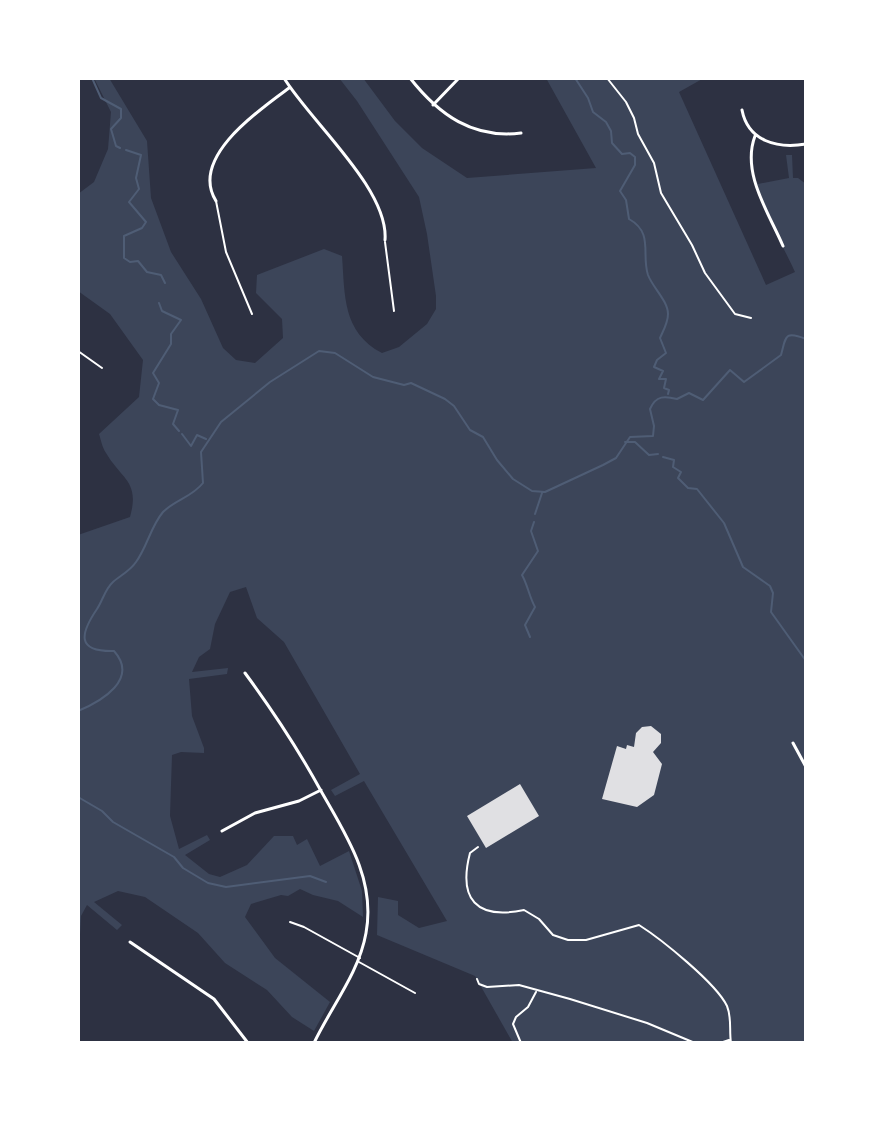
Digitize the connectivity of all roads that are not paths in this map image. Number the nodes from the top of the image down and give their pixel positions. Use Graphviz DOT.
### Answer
graph roads {
  1 [pos="284,78"];
  2 [pos="410,78"];
  3 [pos="459,78"];
  4 [pos="289,87"];
  5 [pos="433,105"];
  6 [pos="742,110"];
  7 [pos="521,133"];
  8 [pos="755,136"];
  9 [pos="806,144"];
  10 [pos="216,201"];
  11 [pos="385,240"];
  12 [pos="783,246"];
  13 [pos="394,311"];
  14 [pos="252,314"];
  15 [pos="78,351"];
  16 [pos="102,368"];
  17 [pos="245,673"];
  18 [pos="793,743"];
  19 [pos="806,767"];
  20 [pos="321,790"];
  21 [pos="222,831"];
  22 [pos="290,922"];
  23 [pos="130,942"];
  24 [pos="359,960"];
  25 [pos="415,993"];
  26 [pos="248,1043"];
  27 [pos="314,1043"];
  1 -- 4 [label="street"];
  2 -- 5 [label="street"];
  3 -- 5 [label="street"];
  4 -- 10 [label="street"];
  4 -- 11 [label="street"];
  5 -- 7 [label="street"];
  6 -- 8 [label="street"];
  8 -- 9 [label="street"];
  8 -- 12 [label="street"];
  10 -- 14 [label="lane"];
  11 -- 13 [label="lane"];
  15 -- 16 [label="lane"];
  17 -- 20 [label="street"];
  18 -- 19 [label="street"];
  20 -- 21 [label="street"];
  20 -- 24 [label="street"];
  22 -- 24 [label="lane"];
  23 -- 26 [label="street"];
  24 -- 25 [label="lane"];
  24 -- 27 [label="street"];
}
